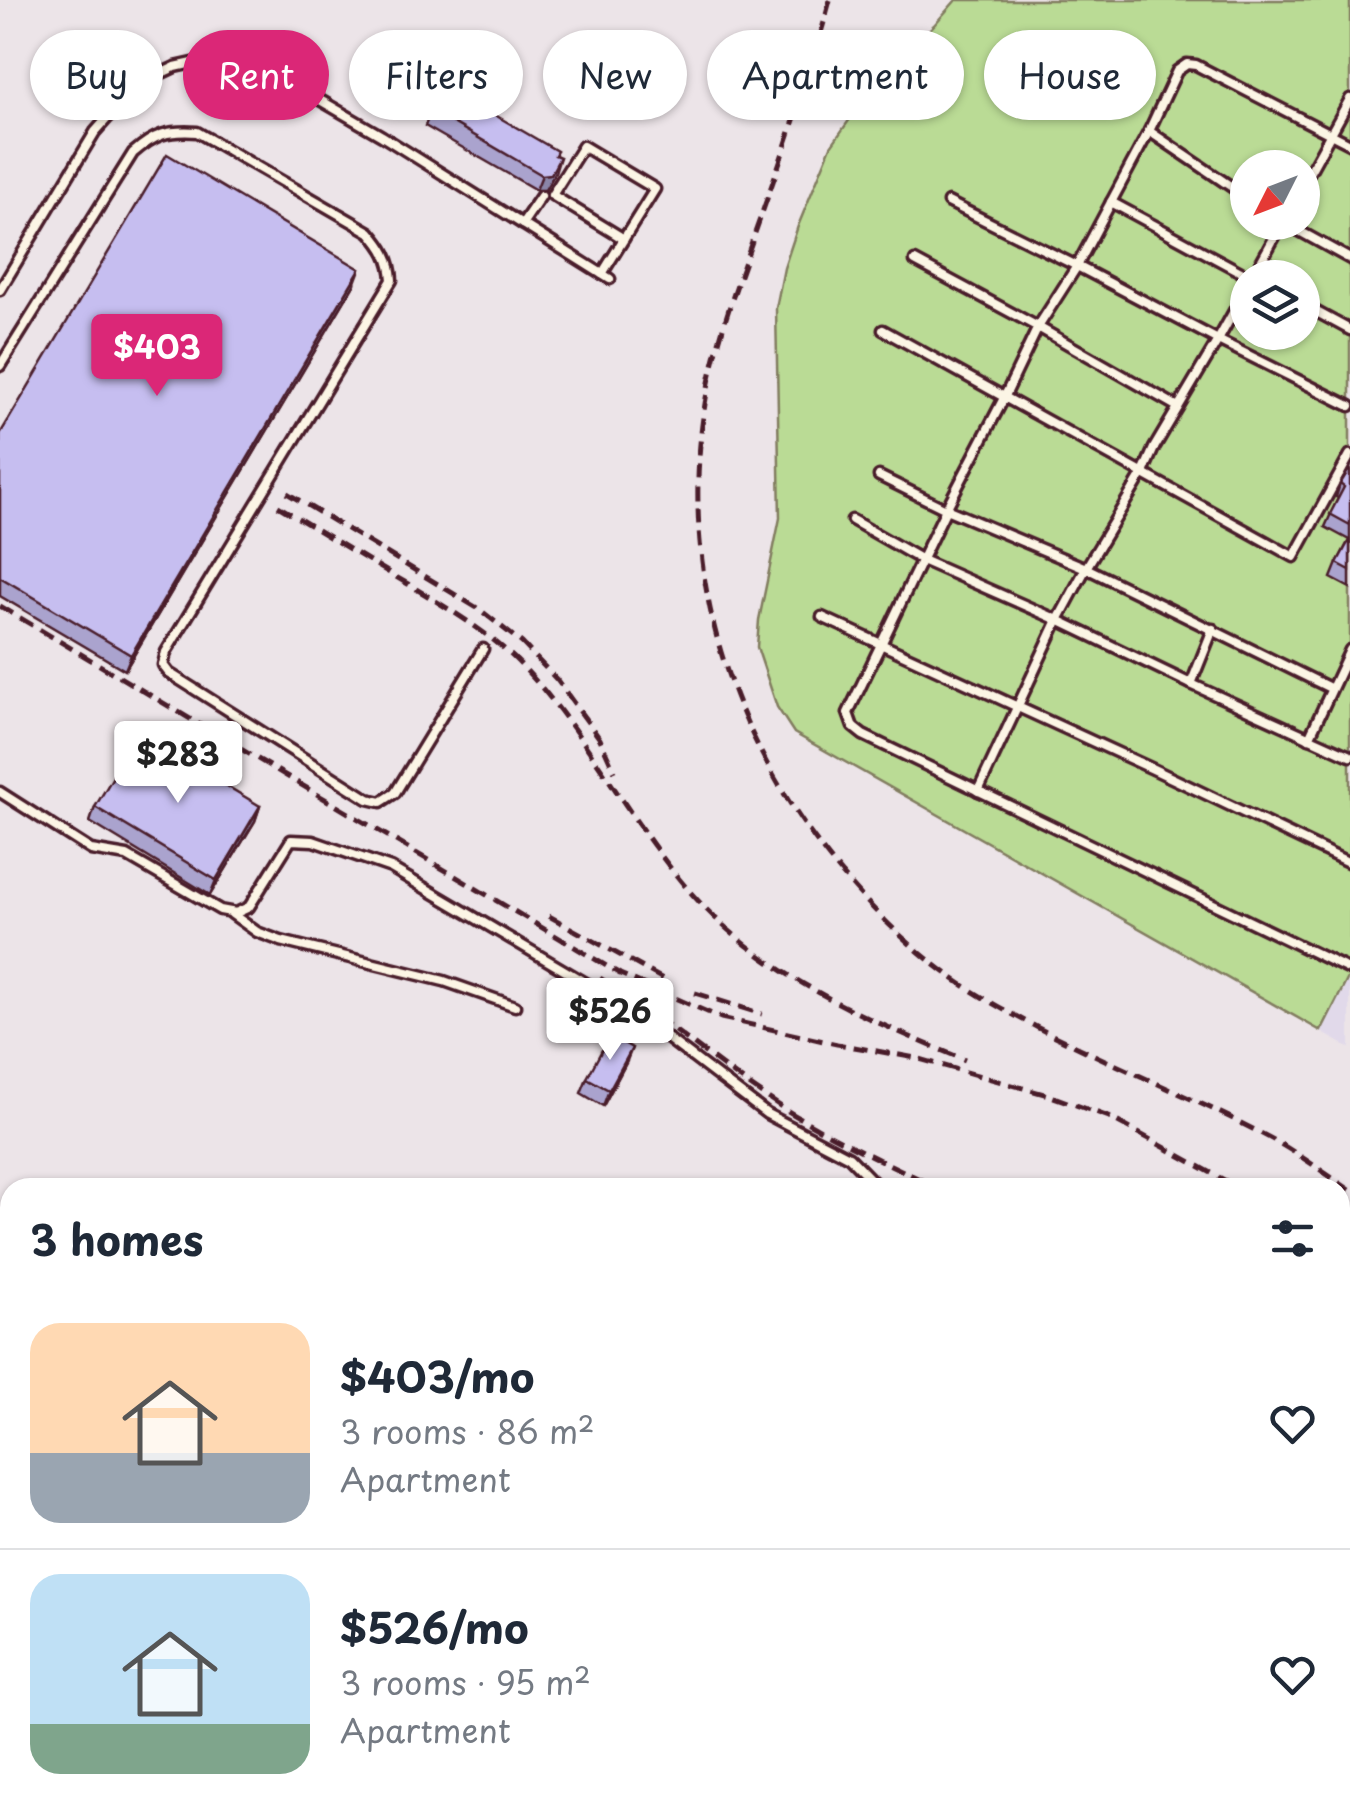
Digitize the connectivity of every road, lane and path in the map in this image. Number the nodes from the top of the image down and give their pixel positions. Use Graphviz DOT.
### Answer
graph roads {
  1 [pos="1350,99"];
  2 [pos="1149,131"];
  3 [pos="1330,134"];
  4 [pos="1350,144"];
  5 [pos="1320,153"];
  6 [pos="1230,186"];
  7 [pos="540,196"];
  8 [pos="948,202"];
  9 [pos="1111,202"];
  10 [pos="522,224"];
  11 [pos="624,239"];
  12 [pos="1316,240"];
  13 [pos="1350,258"];
  14 [pos="915,260"];
  15 [pos="1077,266"];
  16 [pos="1230,266"];
  17 [pos="0,290"];
  18 [pos="1320,314"];
  19 [pos="1230,318"];
  20 [pos="1038,327"];
  21 [pos="883,330"];
  22 [pos="1350,330"];
  23 [pos="1218,340"];
  24 [pos="0,366"];
  25 [pos="1006,396"];
  26 [pos="1350,406"];
  27 [pos="1178,407"];
  28 [pos="1350,455"];
  29 [pos="1143,473"];
  30 [pos="879,476"];
  31 [pos="946,509"];
  32 [pos="852,520"];
  33 [pos="922,560"];
  34 [pos="1086,568"];
  35 [pos="822,616"];
  36 [pos="1058,620"];
  37 [pos="1212,629"];
  38 [pos="883,644"];
  39 [pos="483,649"];
  40 [pos="1350,650"];
  41 [pos="1190,684"];
  42 [pos="1330,688"];
  43 [pos="1016,706"];
  44 [pos="1309,738"];
  45 [pos="1350,756"];
  46 [pos="978,791"];
  47 [pos="0,792"];
  48 [pos="1350,863"];
  49 [pos="228,912"];
  50 [pos="1350,970"];
  51 [pos="515,1006"];
  52 [pos="870,1178"];
  1 -- 3 [label="lane"];
  2 -- 3 [label="lane"];
  2 -- 6 [label="lane"];
  2 -- 9 [label="lane"];
  3 -- 4 [label="lane"];
  3 -- 5 [label="lane"];
  7 -- 10 [label="lane"];
  8 -- 15 [label="lane"];
  9 -- 15 [label="lane"];
  9 -- 16 [label="lane"];
  10 -- 11 [label="lane"];
  10 -- 17 [label="lane"];
  11 -- 11 [label="lane"];
  12 -- 13 [label="lane"];
  14 -- 20 [label="lane"];
  15 -- 20 [label="lane"];
  15 -- 23 [label="lane"];
  18 -- 22 [label="lane"];
  19 -- 23 [label="lane"];
  20 -- 25 [label="lane"];
  20 -- 27 [label="lane"];
  21 -- 25 [label="lane"];
  23 -- 26 [label="lane"];
  23 -- 27 [label="lane"];
  24 -- 39 [label="lane"];
  25 -- 29 [label="lane"];
  25 -- 31 [label="lane"];
  27 -- 29 [label="lane"];
  28 -- 29 [label="lane"];
  29 -- 34 [label="lane"];
  30 -- 31 [label="lane"];
  31 -- 33 [label="lane"];
  31 -- 34 [label="lane"];
  32 -- 33 [label="lane"];
  33 -- 36 [label="lane"];
  33 -- 38 [label="lane"];
  34 -- 36 [label="lane"];
  34 -- 37 [label="lane"];
  35 -- 38 [label="lane"];
  36 -- 41 [label="lane"];
  36 -- 43 [label="lane"];
  37 -- 41 [label="lane"];
  37 -- 42 [label="lane"];
  38 -- 43 [label="lane"];
  38 -- 46 [label="lane"];
  40 -- 42 [label="lane"];
  41 -- 44 [label="lane"];
  42 -- 44 [label="lane"];
  43 -- 46 [label="lane"];
  43 -- 48 [label="lane"];
  44 -- 45 [label="lane"];
  46 -- 50 [label="lane"];
  47 -- 49 [label="lane"];
  49 -- 51 [label="lane"];
  49 -- 52 [label="lane"];
}
